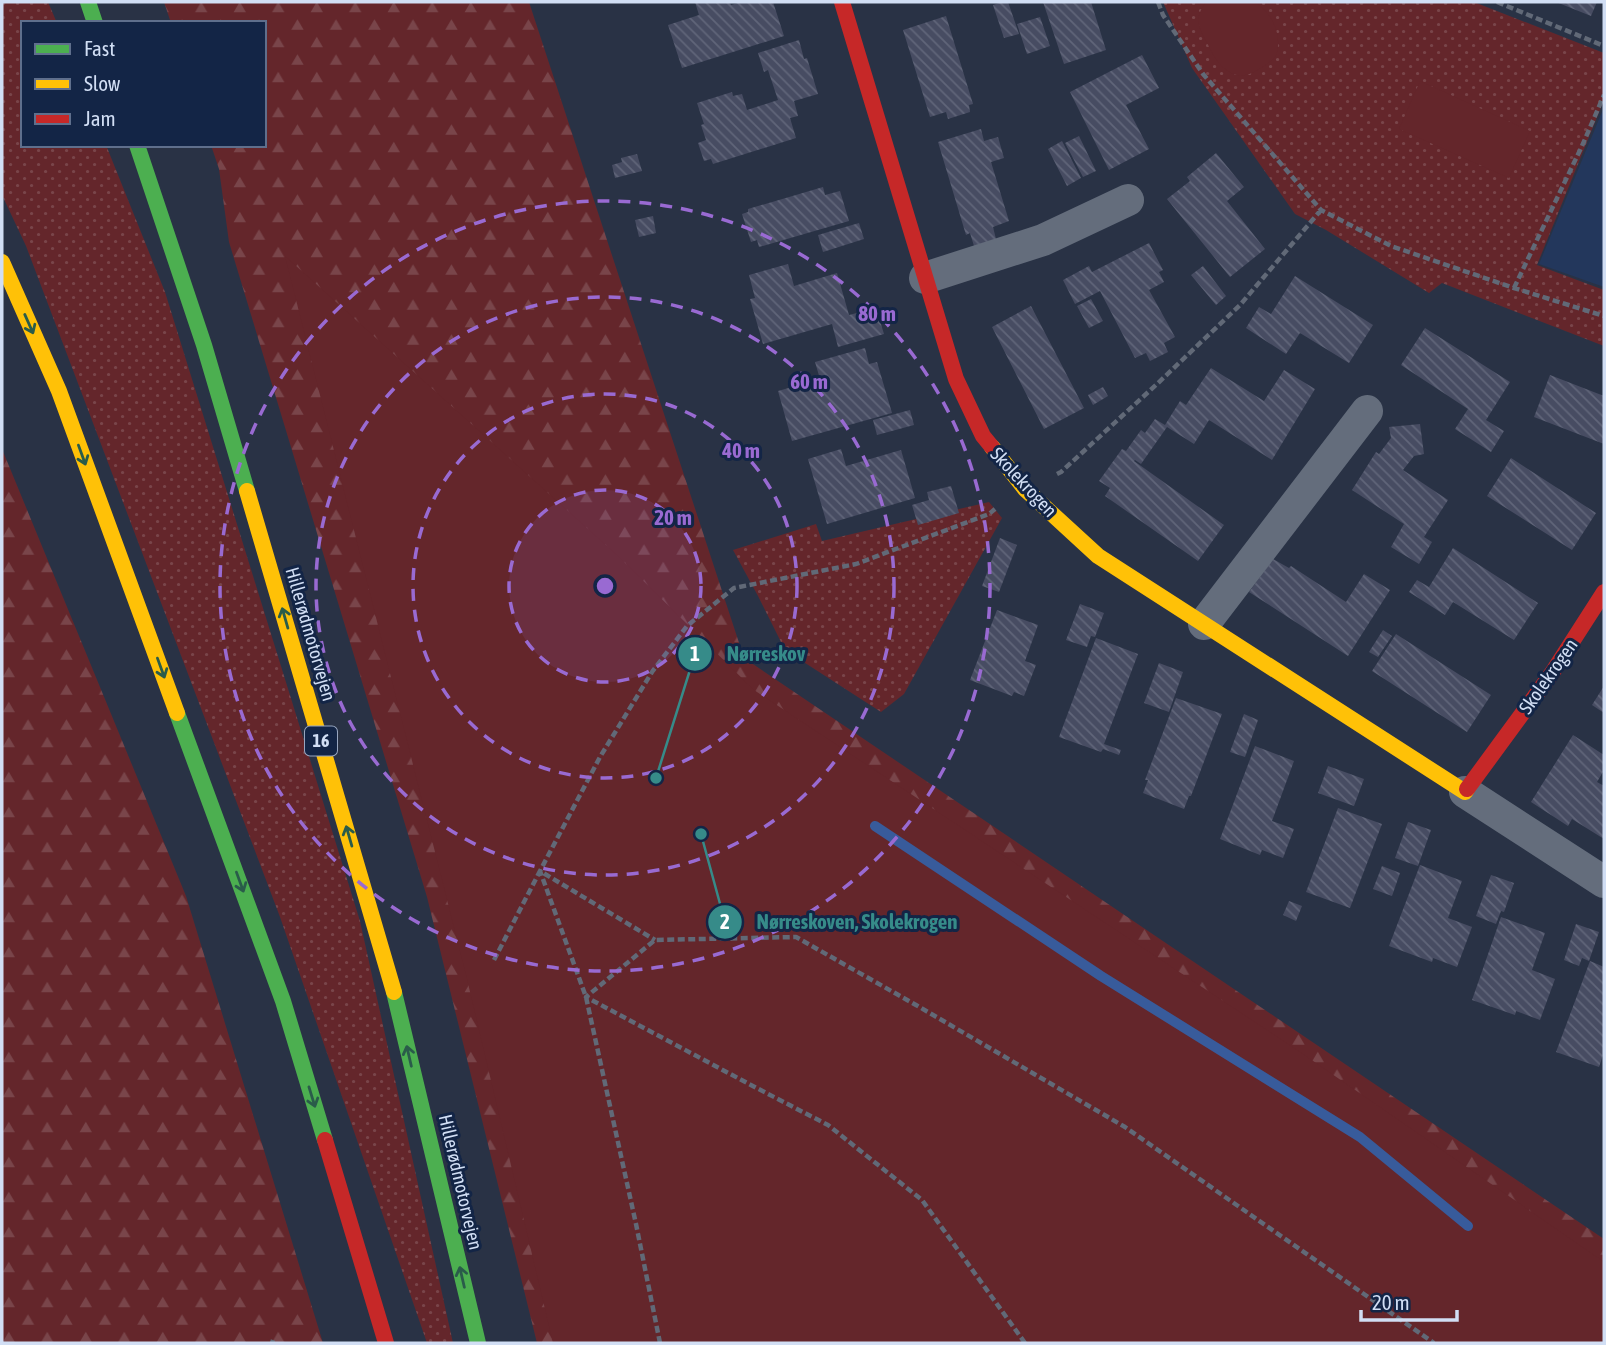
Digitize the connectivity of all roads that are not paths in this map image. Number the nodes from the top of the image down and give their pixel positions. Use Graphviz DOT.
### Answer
graph roads {
  1 [pos="88,2"];
  2 [pos="846,3"];
  3 [pos="94,21"];
  4 [pos="137,147"];
  5 [pos="1128,200"];
  6 [pos="2,262"];
  7 [pos="925,278"];
  8 [pos="1367,411"];
  9 [pos="1604,593"];
  10 [pos="1204,624"];
  11 [pos="1465,792"];
  12 [pos="1604,882"];
  13 [pos="386,1343"];
  14 [pos="478,1343"];
  1 -- 3 [label="main road"];
  2 -- 7 [label="main road, Skolekrogen"];
  14 -- 4 [label="main road, Hillerødmotorvejen / 16, one-way"];
  5 -- 7 [label="street"];
  6 -- 13 [label="main road, one-way"];
  7 -- 10 [label="main road, Skolekrogen"];
  8 -- 10 [label="street"];
  9 -- 11 [label="main road, Skolekrogen"];
  10 -- 11 [label="main road, Skolekrogen"];
  11 -- 12 [label="street, Skolekrogen"];
}
